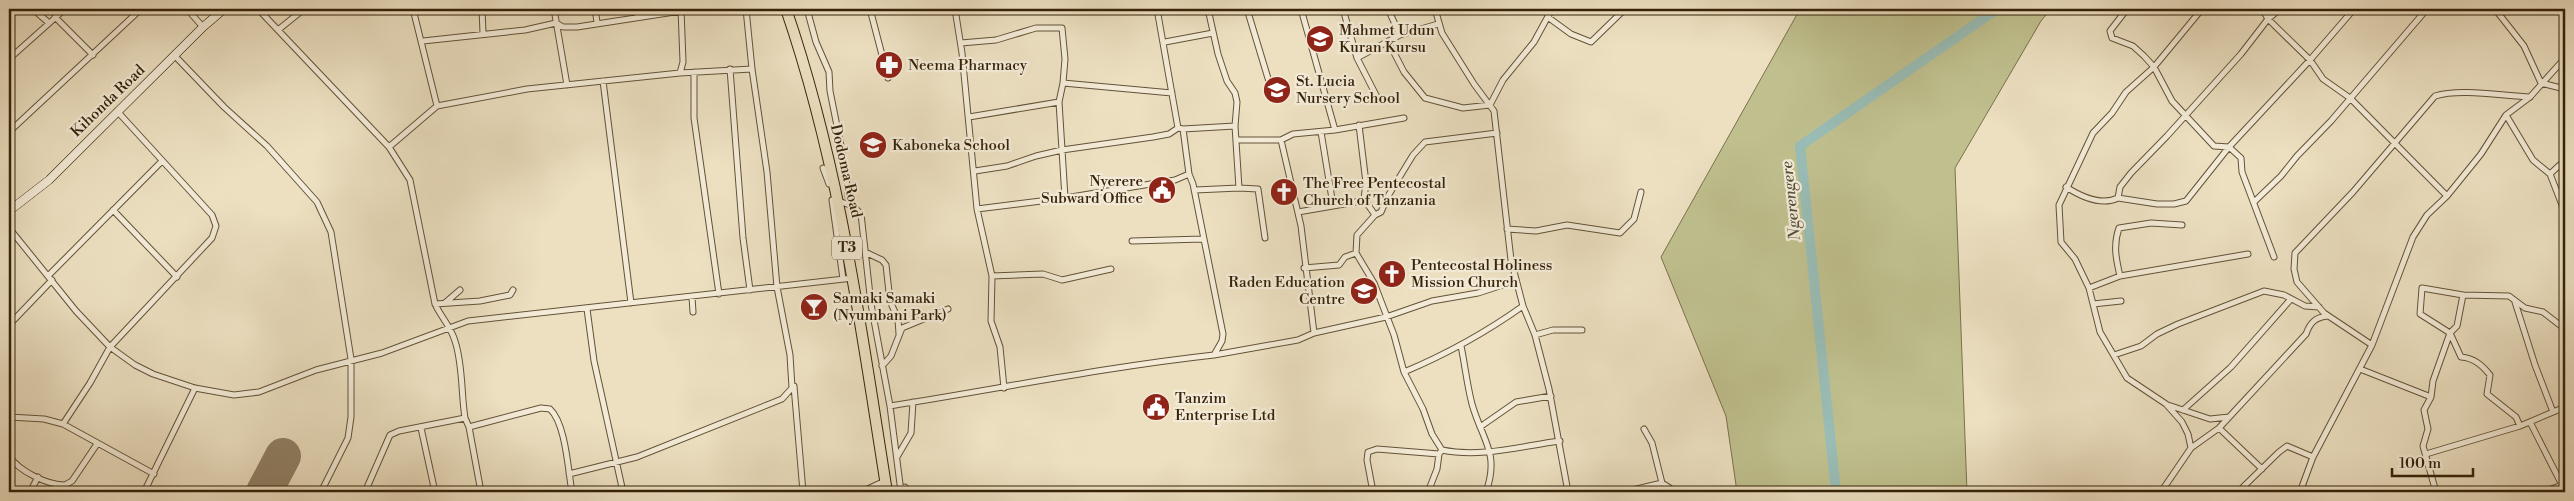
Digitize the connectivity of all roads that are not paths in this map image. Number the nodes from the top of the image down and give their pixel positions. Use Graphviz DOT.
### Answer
graph roads {
  1 [pos="33,9"];
  2 [pos="65,9"];
  3 [pos="141,9"];
  4 [pos="187,9"];
  5 [pos="224,9"];
  6 [pos="258,9"];
  7 [pos="304,9"];
  8 [pos="414,9"];
  9 [pos="482,9"];
  10 [pos="554,9"];
  11 [pos="595,9"];
  12 [pos="637,9"];
  13 [pos="746,9"];
  14 [pos="786,9"];
  15 [pos="807,9"];
  16 [pos="870,9"];
  17 [pos="955,9"];
  18 [pos="1157,9"];
  19 [pos="1208,9"];
  20 [pos="1247,9"];
  21 [pos="1301,9"];
  22 [pos="1343,9"];
  23 [pos="1388,9"];
  24 [pos="1435,9"];
  25 [pos="1552,9"];
  26 [pos="1625,9"];
  27 [pos="2126,9"];
  28 [pos="2202,9"];
  29 [pos="2262,9"];
  30 [pos="2280,9"];
  31 [pos="2354,9"];
  32 [pos="2427,9"];
  33 [pos="2495,9"];
  34 [pos="681,10"];
  35 [pos="55,17"];
  36 [pos="638,17"];
  37 [pos="1549,18"];
  38 [pos="2268,19"];
  39 [pos="597,22"];
  40 [pos="48,23"];
  41 [pos="556,23"];
  42 [pos="1438,24"];
  43 [pos="203,27"];
  44 [pos="278,30"];
  45 [pos="1212,32"];
  46 [pos="483,33"];
  47 [pos="1400,35"];
  48 [pos="423,41"];
  49 [pos="1388,41"];
  50 [pos="1164,42"];
  51 [pos="961,44"];
  52 [pos="93,55"];
  53 [pos="175,56"];
  54 [pos="1357,58"];
  55 [pos="2565,58"];
  56 [pos="9,59"];
  57 [pos="2310,60"];
  58 [pos="2154,67"];
  59 [pos="730,69"];
  60 [pos="752,69"];
  61 [pos="680,72"];
  62 [pos="694,72"];
  63 [pos="888,78"];
  64 [pos="603,81"];
  65 [pos="1063,83"];
  66 [pos="2541,83"];
  67 [pos="567,85"];
  68 [pos="1270,86"];
  69 [pos="2565,89"];
  70 [pos="1172,93"];
  71 [pos="1377,97"];
  72 [pos="2350,98"];
  73 [pos="2530,98"];
  74 [pos="1059,102"];
  75 [pos="1490,105"];
  76 [pos="437,106"];
  77 [pos="117,111"];
  78 [pos="2186,114"];
  79 [pos="2506,115"];
  80 [pos="969,117"];
  81 [pos="1404,118"];
  82 [pos="1235,126"];
  83 [pos="1358,126"];
  84 [pos="1180,128"];
  85 [pos="1335,130"];
  86 [pos="9,132"];
  87 [pos="1320,132"];
  88 [pos="1497,134"];
  89 [pos="1237,140"];
  90 [pos="1281,140"];
  91 [pos="2396,142"];
  92 [pos="389,147"];
  93 [pos="2228,147"];
  94 [pos="1062,150"];
  95 [pos="2565,160"];
  96 [pos="161,162"];
  97 [pos="823,168"];
  98 [pos="974,171"];
  99 [pos="1189,174"];
  100 [pos="2550,174"];
  101 [pos="2066,187"];
  102 [pos="1239,188"];
  103 [pos="1194,190"];
  104 [pos="1641,192"];
  105 [pos="2447,196"];
  106 [pos="1065,198"];
  107 [pos="2118,198"];
  108 [pos="1364,199"];
  109 [pos="838,200"];
  110 [pos="2254,202"];
  111 [pos="849,204"];
  112 [pos="1333,205"];
  113 [pos="977,209"];
  114 [pos="114,210"];
  115 [pos="9,211"];
  116 [pos="1298,212"];
  117 [pos="1375,215"];
  118 [pos="2565,224"];
  119 [pos="2182,225"];
  120 [pos="9,228"];
  121 [pos="1507,229"];
  122 [pos="1265,238"];
  123 [pos="1203,239"];
  124 [pos="1132,241"];
  125 [pos="865,252"];
  126 [pos="1356,253"];
  127 [pos="2248,254"];
  128 [pos="2274,257"];
  129 [pos="1304,268"];
  130 [pos="1111,269"];
  131 [pos="992,276"];
  132 [pos="2120,276"];
  133 [pos="177,277"];
  134 [pos="50,278"];
  135 [pos="848,278"];
  136 [pos="1515,281"];
  137 [pos="777,287"];
  138 [pos="2089,288"];
  139 [pos="460,290"];
  140 [pos="513,290"];
  141 [pos="750,290"];
  142 [pos="719,294"];
  143 [pos="2463,295"];
  144 [pos="692,297"];
  145 [pos="2290,299"];
  146 [pos="2121,301"];
  147 [pos="2515,302"];
  148 [pos="632,303"];
  149 [pos="435,304"];
  150 [pos="445,304"];
  151 [pos="2093,304"];
  152 [pos="1523,306"];
  153 [pos="2319,308"];
  154 [pos="586,309"];
  155 [pos="948,309"];
  156 [pos="693,312"];
  157 [pos="2328,316"];
  158 [pos="1386,317"];
  159 [pos="9,325"];
  160 [pos="450,326"];
  161 [pos="2565,329"];
  162 [pos="1582,330"];
  163 [pos="2450,332"];
  164 [pos="1314,333"];
  165 [pos="899,334"];
  166 [pos="1535,335"];
  167 [pos="2372,345"];
  168 [pos="1461,346"];
  169 [pos="110,347"];
  170 [pos="1214,355"];
  171 [pos="2114,355"];
  172 [pos="351,360"];
  173 [pos="882,366"];
  174 [pos="2360,369"];
  175 [pos="1404,372"];
  176 [pos="793,380"];
  177 [pos="195,388"];
  178 [pos="1004,388"];
  179 [pos="1551,396"];
  180 [pos="2431,396"];
  181 [pos="914,402"];
  182 [pos="2166,404"];
  183 [pos="890,406"];
  184 [pos="2565,407"];
  185 [pos="2183,410"];
  186 [pos="2553,412"];
  187 [pos="2230,417"];
  188 [pos="9,418"];
  189 [pos="465,418"];
  190 [pos="2530,422"];
  191 [pos="63,424"];
  192 [pos="469,426"];
  193 [pos="2520,426"];
  194 [pos="1480,427"];
  195 [pos="421,428"];
  196 [pos="2219,428"];
  197 [pos="1644,429"];
  198 [pos="1560,441"];
  199 [pos="97,444"];
  200 [pos="2191,448"];
  201 [pos="1441,452"];
  202 [pos="1491,453"];
  203 [pos="2426,454"];
  204 [pos="9,456"];
  205 [pos="897,457"];
  206 [pos="2313,457"];
  207 [pos="616,463"];
  208 [pos="2262,469"];
  209 [pos="154,474"];
  210 [pos="568,474"];
  211 [pos="38,477"];
  212 [pos="885,481"];
  213 [pos="1662,483"];
  214 [pos="2564,484"];
  215 [pos="30,492"];
  216 [pos="144,492"];
  217 [pos="322,492"];
  218 [pos="365,492"];
  219 [pos="435,492"];
  220 [pos="481,492"];
  221 [pos="572,492"];
  222 [pos="623,492"];
  223 [pos="803,492"];
  224 [pos="861,492"];
  225 [pos="887,492"];
  226 [pos="900,492"];
  227 [pos="1373,492"];
  228 [pos="1428,492"];
  229 [pos="1486,492"];
  230 [pos="1568,492"];
  231 [pos="1624,492"];
  232 [pos="1671,492"];
  233 [pos="2161,492"];
  234 [pos="2238,492"];
  235 [pos="2300,492"];
  236 [pos="2436,492"];
  237 [pos="2543,492"];
  1 -- 40 [label="street"];
  2 -- 35 [label="street"];
  3 -- 52 [label="street"];
  4 -- 43 [label="street"];
  5 -- 43 [label="street, Kihonda Road"];
  6 -- 44 [label="street"];
  7 -- 44 [label="street"];
  8 -- 48 [label="street"];
  9 -- 46 [label="street"];
  10 -- 41 [label="street"];
  11 -- 39 [label="street"];
  12 -- 36 [label="street"];
  13 -- 60 [label="street"];
  14 -- 109 [label="highway, Dodoma Road / T3"];
  15 -- 111 [label="street"];
  16 -- 63 [label="street"];
  17 -- 51 [label="street"];
  18 -- 50 [label="street"];
  19 -- 45 [label="street"];
  20 -- 68 [label="street"];
  21 -- 85 [label="street"];
  22 -- 54 [label="street"];
  23 -- 47 [label="street"];
  24 -- 42 [label="street"];
  25 -- 37 [label="street"];
  26 -- 37 [label="street"];
  27 -- 58 [label="street"];
  28 -- 58 [label="street"];
  29 -- 38 [label="street"];
  30 -- 38 [label="street"];
  31 -- 57 [label="street"];
  32 -- 72 [label="street"];
  33 -- 66 [label="street"];
  34 -- 36 [label="street"];
  34 -- 61 [label="street"];
  35 -- 40 [label="street"];
  35 -- 52 [label="street"];
  36 -- 39 [label="street"];
  37 -- 75 [label="street"];
  38 -- 57 [label="street"];
  38 -- 78 [label="street"];
  39 -- 41 [label="street"];
  40 -- 56 [label="street"];
  41 -- 46 [label="street"];
  41 -- 67 [label="street"];
  42 -- 47 [label="street"];
  42 -- 75 [label="street"];
  43 -- 53 [label="street, Kihonda Road"];
  44 -- 92 [label="street"];
  45 -- 50 [label="street"];
  45 -- 82 [label="street"];
  46 -- 48 [label="street"];
  47 -- 49 [label="street"];
  48 -- 76 [label="street"];
  49 -- 54 [label="street"];
  49 -- 75 [label="street"];
  50 -- 70 [label="street"];
  51 -- 65 [label="street"];
  51 -- 80 [label="street"];
  52 -- 86 [label="street"];
  53 -- 77 [label="street, Kihonda Road"];
  53 -- 172 [label="street"];
  54 -- 71 [label="street"];
  55 -- 66 [label="street"];
  57 -- 72 [label="street"];
  57 -- 93 [label="street"];
  58 -- 78 [label="street"];
  58 -- 101 [label="street"];
  59 -- 60 [label="street"];
  59 -- 62 [label="street"];
  59 -- 141 [label="street"];
  60 -- 137 [label="street"];
  61 -- 62 [label="street"];
  61 -- 64 [label="street"];
  62 -- 142 [label="street"];
  64 -- 67 [label="street"];
  64 -- 148 [label="street"];
  65 -- 70 [label="street"];
  65 -- 74 [label="street"];
  66 -- 69 [label="street"];
  66 -- 73 [label="street"];
  67 -- 76 [label="street"];
  70 -- 84 [label="street"];
  72 -- 91 [label="street"];
  72 -- 110 [label="street"];
  73 -- 79 [label="street"];
  73 -- 91 [label="street"];
  74 -- 80 [label="street"];
  74 -- 94 [label="street"];
  75 -- 88 [label="street"];
  76 -- 92 [label="street"];
  77 -- 96 [label="street"];
  77 -- 115 [label="street, Kihonda Road"];
  78 -- 93 [label="street"];
  78 -- 107 [label="street"];
  79 -- 100 [label="street"];
  79 -- 105 [label="street"];
  80 -- 98 [label="street"];
  81 -- 83 [label="street"];
  82 -- 84 [label="street"];
  82 -- 89 [label="street"];
  83 -- 85 [label="street"];
  83 -- 108 [label="street"];
  84 -- 94 [label="street"];
  84 -- 99 [label="street"];
  85 -- 87 [label="street"];
  87 -- 90 [label="street"];
  87 -- 112 [label="street"];
  88 -- 117 [label="street"];
  88 -- 121 [label="street"];
  89 -- 90 [label="street"];
  89 -- 102 [label="street"];
  90 -- 116 [label="street"];
  91 -- 105 [label="street"];
  91 -- 153 [label="street"];
  92 -- 149 [label="street"];
  93 -- 107 [label="street"];
  93 -- 110 [label="street"];
  94 -- 98 [label="street"];
  94 -- 106 [label="street"];
  95 -- 100 [label="street"];
  96 -- 114 [label="street"];
  96 -- 133 [label="street"];
  97 -- 135 [label="street"];
  98 -- 113 [label="street"];
  99 -- 103 [label="street"];
  99 -- 106 [label="street"];
  100 -- 118 [label="street"];
  101 -- 107 [label="street"];
  101 -- 138 [label="street"];
  102 -- 103 [label="street"];
  102 -- 122 [label="street"];
  103 -- 123 [label="street"];
  104 -- 121 [label="street"];
  105 -- 167 [label="street"];
  106 -- 113 [label="street"];
  108 -- 112 [label="street"];
  108 -- 117 [label="street"];
  109 -- 111 [label="street"];
  109 -- 135 [label="highway, Dodoma Road / T3"];
  110 -- 128 [label="street"];
  111 -- 125 [label="street"];
  112 -- 116 [label="street"];
  113 -- 131 [label="street"];
  114 -- 133 [label="street"];
  114 -- 134 [label="street"];
  116 -- 129 [label="street"];
  117 -- 126 [label="street"];
  119 -- 132 [label="street"];
  120 -- 134 [label="street"];
  121 -- 136 [label="street"];
  123 -- 124 [label="street"];
  123 -- 170 [label="street"];
  125 -- 165 [label="street"];
  125 -- 173 [label="street"];
  126 -- 129 [label="street"];
  126 -- 158 [label="street"];
  127 -- 132 [label="street"];
  129 -- 164 [label="street"];
  130 -- 131 [label="street"];
  131 -- 178 [label="street"];
  132 -- 138 [label="street"];
  133 -- 169 [label="street"];
  134 -- 159 [label="street"];
  134 -- 169 [label="street"];
  135 -- 137 [label="street"];
  135 -- 212 [label="highway, Dodoma Road / T3"];
  136 -- 152 [label="street"];
  136 -- 158 [label="street"];
  137 -- 141 [label="street"];
  137 -- 176 [label="street"];
  138 -- 151 [label="street"];
  139 -- 150 [label="street"];
  140 -- 150 [label="street"];
  141 -- 142 [label="street"];
  142 -- 144 [label="street"];
  143 -- 147 [label="street"];
  143 -- 163 [label="street"];
  143 -- 163 [label="street"];
  144 -- 148 [label="street"];
  144 -- 156 [label="street"];
  145 -- 153 [label="street"];
  145 -- 171 [label="street"];
  145 -- 185 [label="street"];
  146 -- 151 [label="street"];
  147 -- 161 [label="street"];
  147 -- 186 [label="street"];
  148 -- 154 [label="street"];
  149 -- 150 [label="street"];
  149 -- 160 [label="street"];
  151 -- 171 [label="street"];
  152 -- 166 [label="street"];
  152 -- 168 [label="street"];
  153 -- 157 [label="street"];
  154 -- 160 [label="street"];
  154 -- 207 [label="street"];
  155 -- 165 [label="street"];
  157 -- 167 [label="street"];
  157 -- 187 [label="street"];
  158 -- 164 [label="street"];
  158 -- 175 [label="street"];
  160 -- 172 [label="street"];
  160 -- 189 [label="street"];
  162 -- 166 [label="street"];
  163 -- 180 [label="street"];
  163 -- 193 [label="street"];
  164 -- 170 [label="street"];
  165 -- 173 [label="street"];
  166 -- 179 [label="street"];
  167 -- 174 [label="street"];
  168 -- 175 [label="street"];
  168 -- 194 [label="street"];
  169 -- 177 [label="street"];
  169 -- 191 [label="street"];
  170 -- 178 [label="street"];
  171 -- 182 [label="street"];
  172 -- 177 [label="street"];
  172 -- 217 [label="street"];
  173 -- 183 [label="street"];
  174 -- 180 [label="street"];
  174 -- 206 [label="street"];
  175 -- 201 [label="street"];
  176 -- 207 [label="street"];
  176 -- 223 [label="street"];
  177 -- 209 [label="street"];
  178 -- 181 [label="street"];
  179 -- 194 [label="street"];
  179 -- 198 [label="street"];
  180 -- 203 [label="street"];
  181 -- 183 [label="street"];
  181 -- 205 [label="street"];
  182 -- 185 [label="street"];
  182 -- 200 [label="street"];
  183 -- 205 [label="street"];
  184 -- 186 [label="street"];
  185 -- 187 [label="street"];
  186 -- 190 [label="street"];
  187 -- 196 [label="street"];
  188 -- 191 [label="street"];
  189 -- 192 [label="street"];
  189 -- 195 [label="street"];
  190 -- 193 [label="street"];
  190 -- 214 [label="street"];
  191 -- 199 [label="street"];
  192 -- 210 [label="street"];
  192 -- 220 [label="street"];
  193 -- 203 [label="street"];
  194 -- 202 [label="street"];
  195 -- 218 [label="street"];
  195 -- 219 [label="street"];
  196 -- 200 [label="street"];
  196 -- 208 [label="street"];
  197 -- 213 [label="street"];
  198 -- 202 [label="street"];
  198 -- 230 [label="street"];
  199 -- 209 [label="street"];
  199 -- 211 [label="street"];
  200 -- 233 [label="street"];
  201 -- 202 [label="street"];
  201 -- 227 [label="street"];
  201 -- 228 [label="street"];
  202 -- 229 [label="street"];
  203 -- 236 [label="street"];
  204 -- 211 [label="street"];
  205 -- 226 [label="street"];
  206 -- 208 [label="street"];
  206 -- 235 [label="street"];
  207 -- 210 [label="street"];
  207 -- 222 [label="street"];
  208 -- 234 [label="street"];
  209 -- 216 [label="street"];
  210 -- 221 [label="street"];
  211 -- 215 [label="street"];
  212 -- 224 [label="street"];
  212 -- 225 [label="highway, Dodoma Road / T3"];
  213 -- 231 [label="street"];
  213 -- 232 [label="street"];
  214 -- 237 [label="street"];
}
